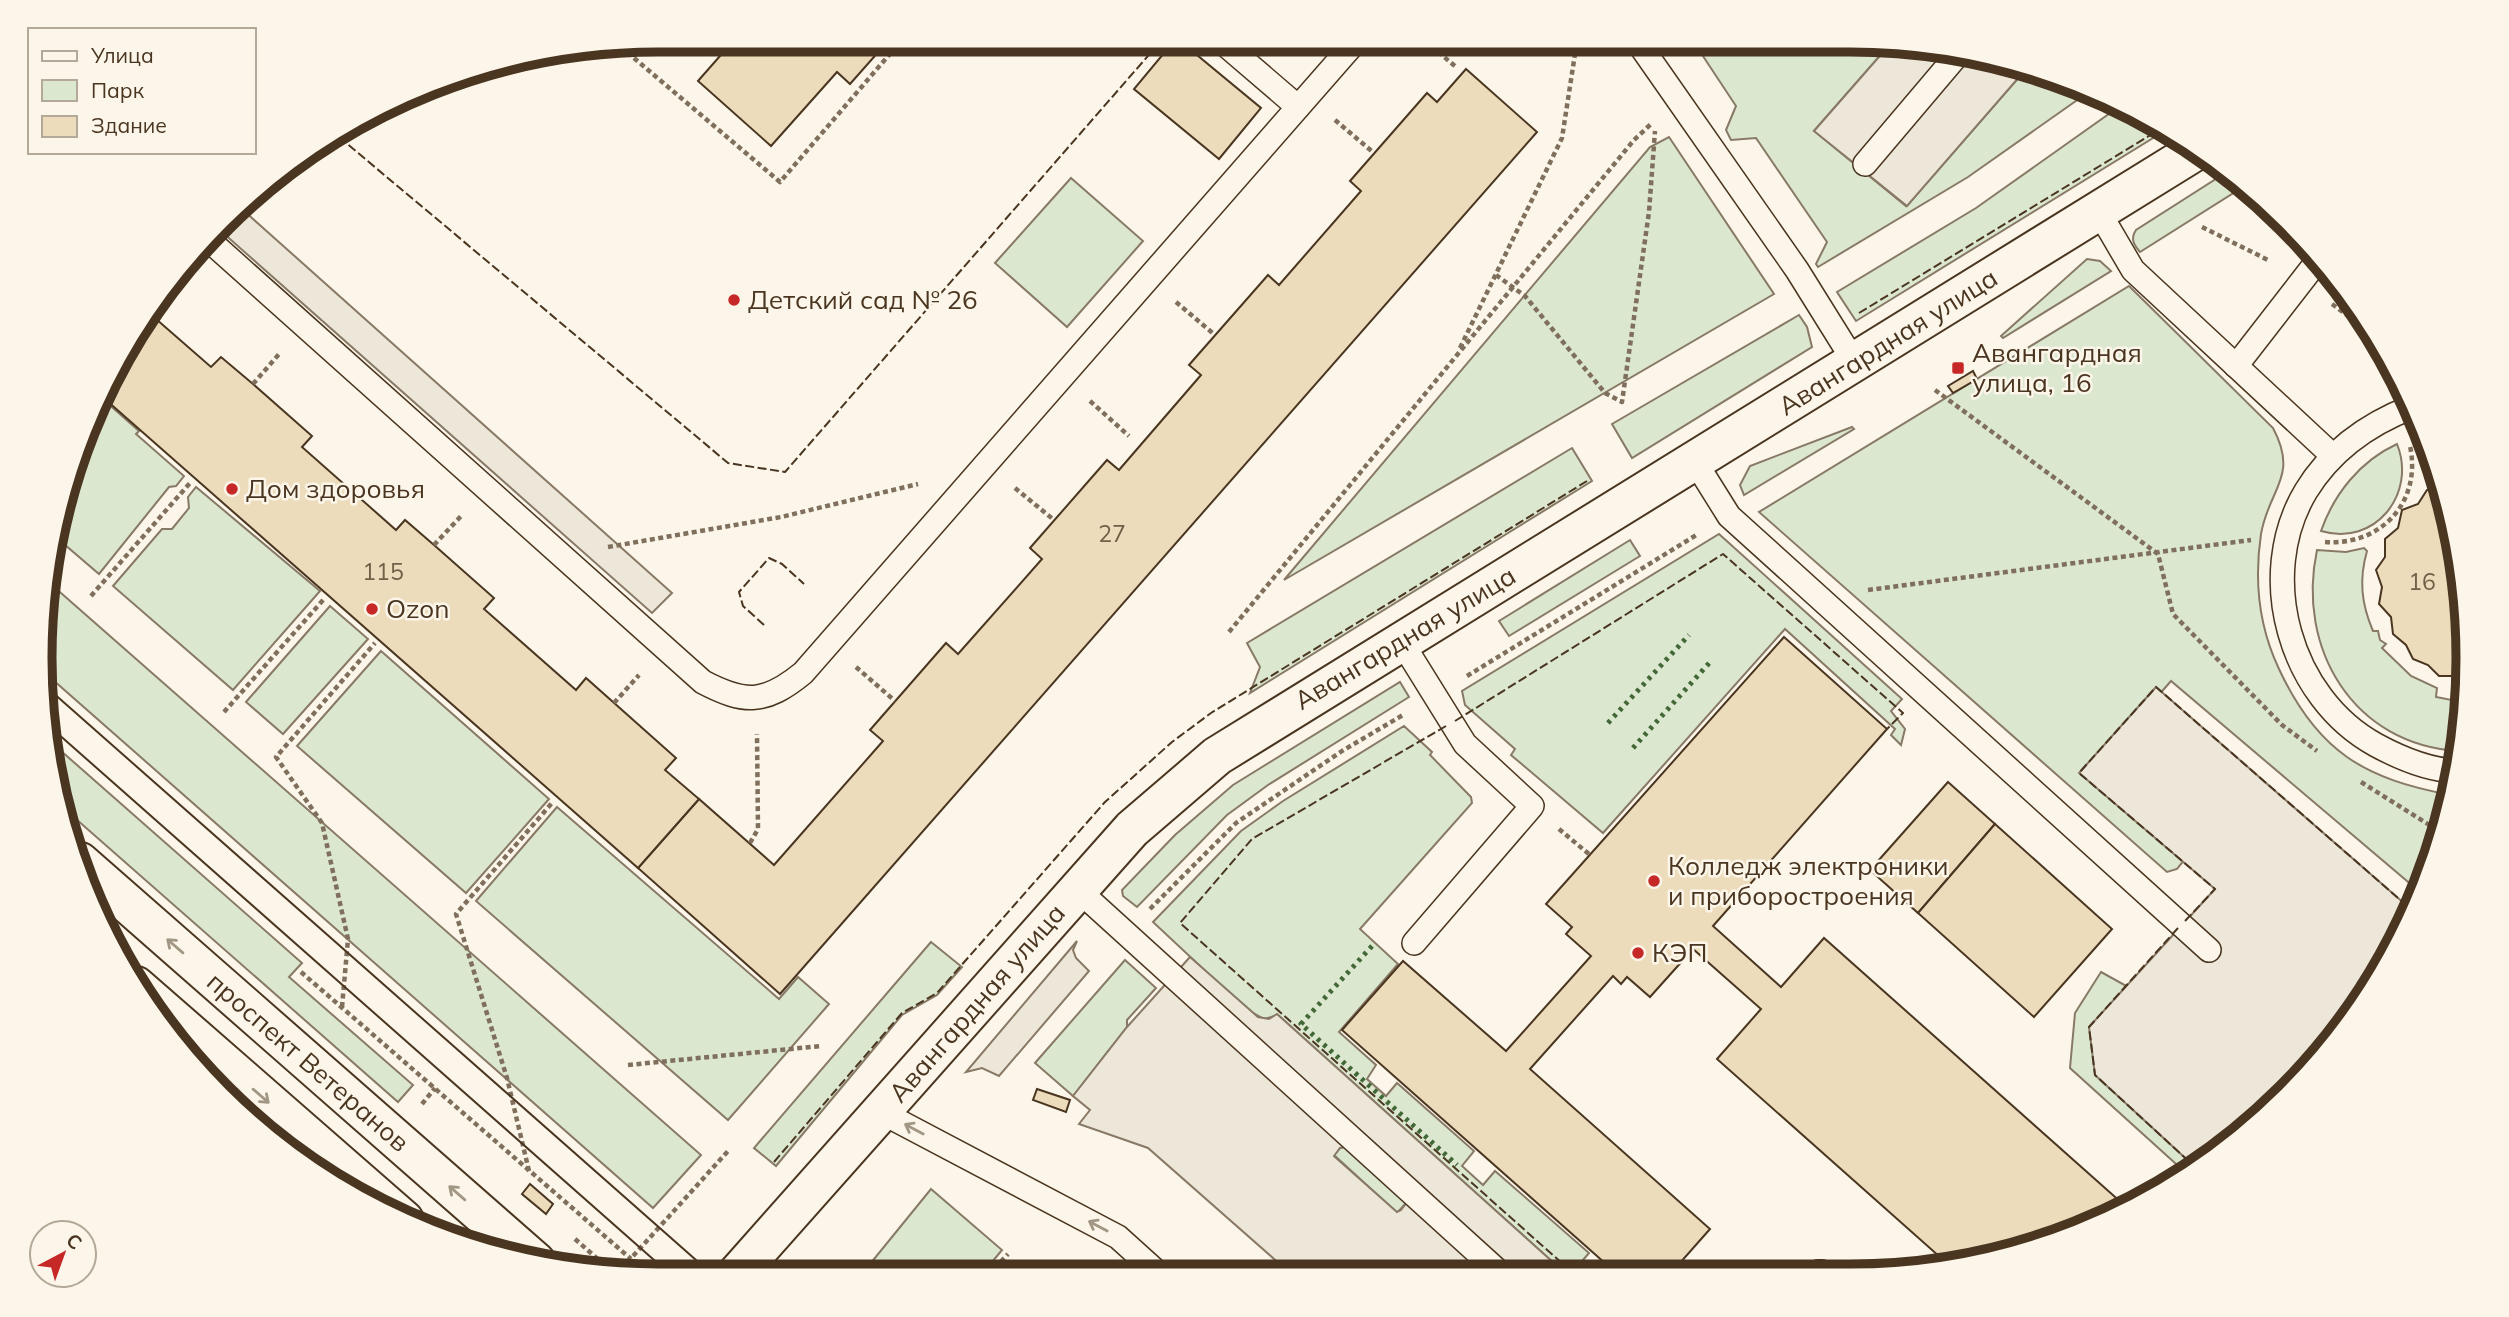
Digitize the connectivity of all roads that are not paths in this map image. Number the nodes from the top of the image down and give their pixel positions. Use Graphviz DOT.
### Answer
graph roads {
  1 [pos="1236,52"];
  2 [pos="1346,52"];
  3 [pos="1645,52"];
  4 [pos="1952,61"];
  5 [pos="1303,102"];
  6 [pos="2188,156"];
  7 [pos="1865,164"];
  8 [pos="2099,212"];
  9 [pos="215,246"];
  10 [pos="2312,268"];
  11 [pos="1855,363"];
  12 [pos="2235,366"];
  13 [pos="2403,411"];
  14 [pos="2333,456"];
  15 [pos="1694,460"];
  16 [pos="1401,640"];
  17 [pos="2446,769"];
  18 [pos="93,873"];
  19 [pos="1077,889"];
  20 [pos="1414,943"];
  21 [pos="2209,950"];
  22 [pos="174,1022"];
  23 [pos="881,1112"];
  24 [pos="312,1151"];
  25 [pos="353,1182"];
  26 [pos="520,1248"];
  27 [pos="746,1264"];
  28 [pos="1148,1264"];
  29 [pos="1490,1264"];
  1 -- 5 [label="lane"];
  2 -- 5 [label="lane"];
  3 -- 11 [label="lane"];
  4 -- 7 [label="lane"];
  5 -- 9 [label="lane"];
  6 -- 8 [label="street, Авангардная улица"];
  8 -- 11 [label="street, Авангардная улица"];
  8 -- 12 [label="lane"];
  10 -- 12 [label="lane"];
  11 -- 15 [label="street, Авангардная улица"];
  12 -- 14 [label="lane"];
  13 -- 14 [label="lane"];
  14 -- 17 [label="lane"];
  15 -- 16 [label="street, Авангардная улица"];
  15 -- 21 [label="lane"];
  16 -- 19 [label="street, Авангардная улица"];
  16 -- 20 [label="lane"];
  26 -- 18 [label="street, проспект Ветеранов, one-way"];
  19 -- 23 [label="street, Авангардная улица"];
  19 -- 29 [label="lane"];
  22 -- 24 [label="street, one-way"];
  23 -- 27 [label="street, Авангардная улица"];
  28 -- 23 [label="lane, one-way"];
  24 -- 25 [label="street"];
}
